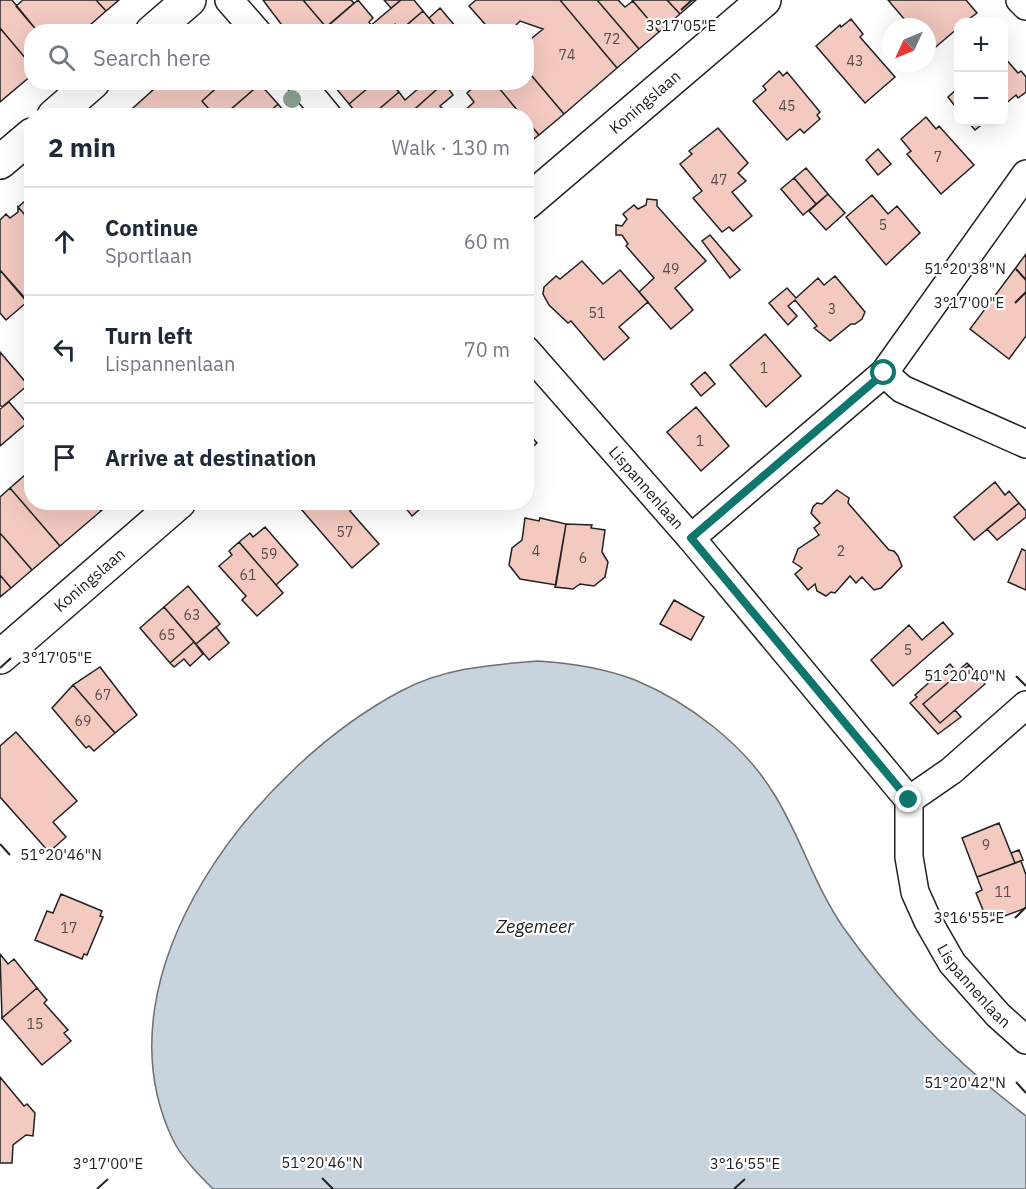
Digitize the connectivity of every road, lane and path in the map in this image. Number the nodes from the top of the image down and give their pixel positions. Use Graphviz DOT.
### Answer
graph roads {
  1 [pos="189,0"];
  2 [pos="229,0"];
  3 [pos="764,0"];
  4 [pos="1020,0"];
  5 [pos="1026,6"];
  6 [pos="161,24"];
  7 [pos="250,24"];
  8 [pos="84,90"];
  9 [pos="307,90"];
  10 [pos="63,108"];
  11 [pos="321,108"];
  12 [pos="24,142"];
  13 [pos="0,162"];
  14 [pos="1026,174"];
  15 [pos="534,196"];
  16 [pos="534,359"];
  17 [pos="884,373"];
  18 [pos="1026,444"];
  19 [pos="170,510"];
  20 [pos="691,538"];
  21 [pos="0,657"];
  22 [pos="1026,705"];
  23 [pos="909,800"];
  24 [pos="1026,1040"];
  1 -- 6 [label="main road"];
  2 -- 7 [label="street"];
  3 -- 15 [label="main road, Koningslaan"];
  4 -- 5 [label="street"];
  8 -- 10 [label="main road"];
  9 -- 11 [label="street"];
  12 -- 13 [label="main road"];
  14 -- 17 [label="street"];
  16 -- 20 [label="street, Lispannenlaan"];
  17 -- 18 [label="street"];
  17 -- 20 [label="street"];
  19 -- 21 [label="main road, Koningslaan"];
  20 -- 23 [label="street, Lispannenlaan"];
  22 -- 23 [label="street"];
  23 -- 24 [label="street, Lispannenlaan"];
}
